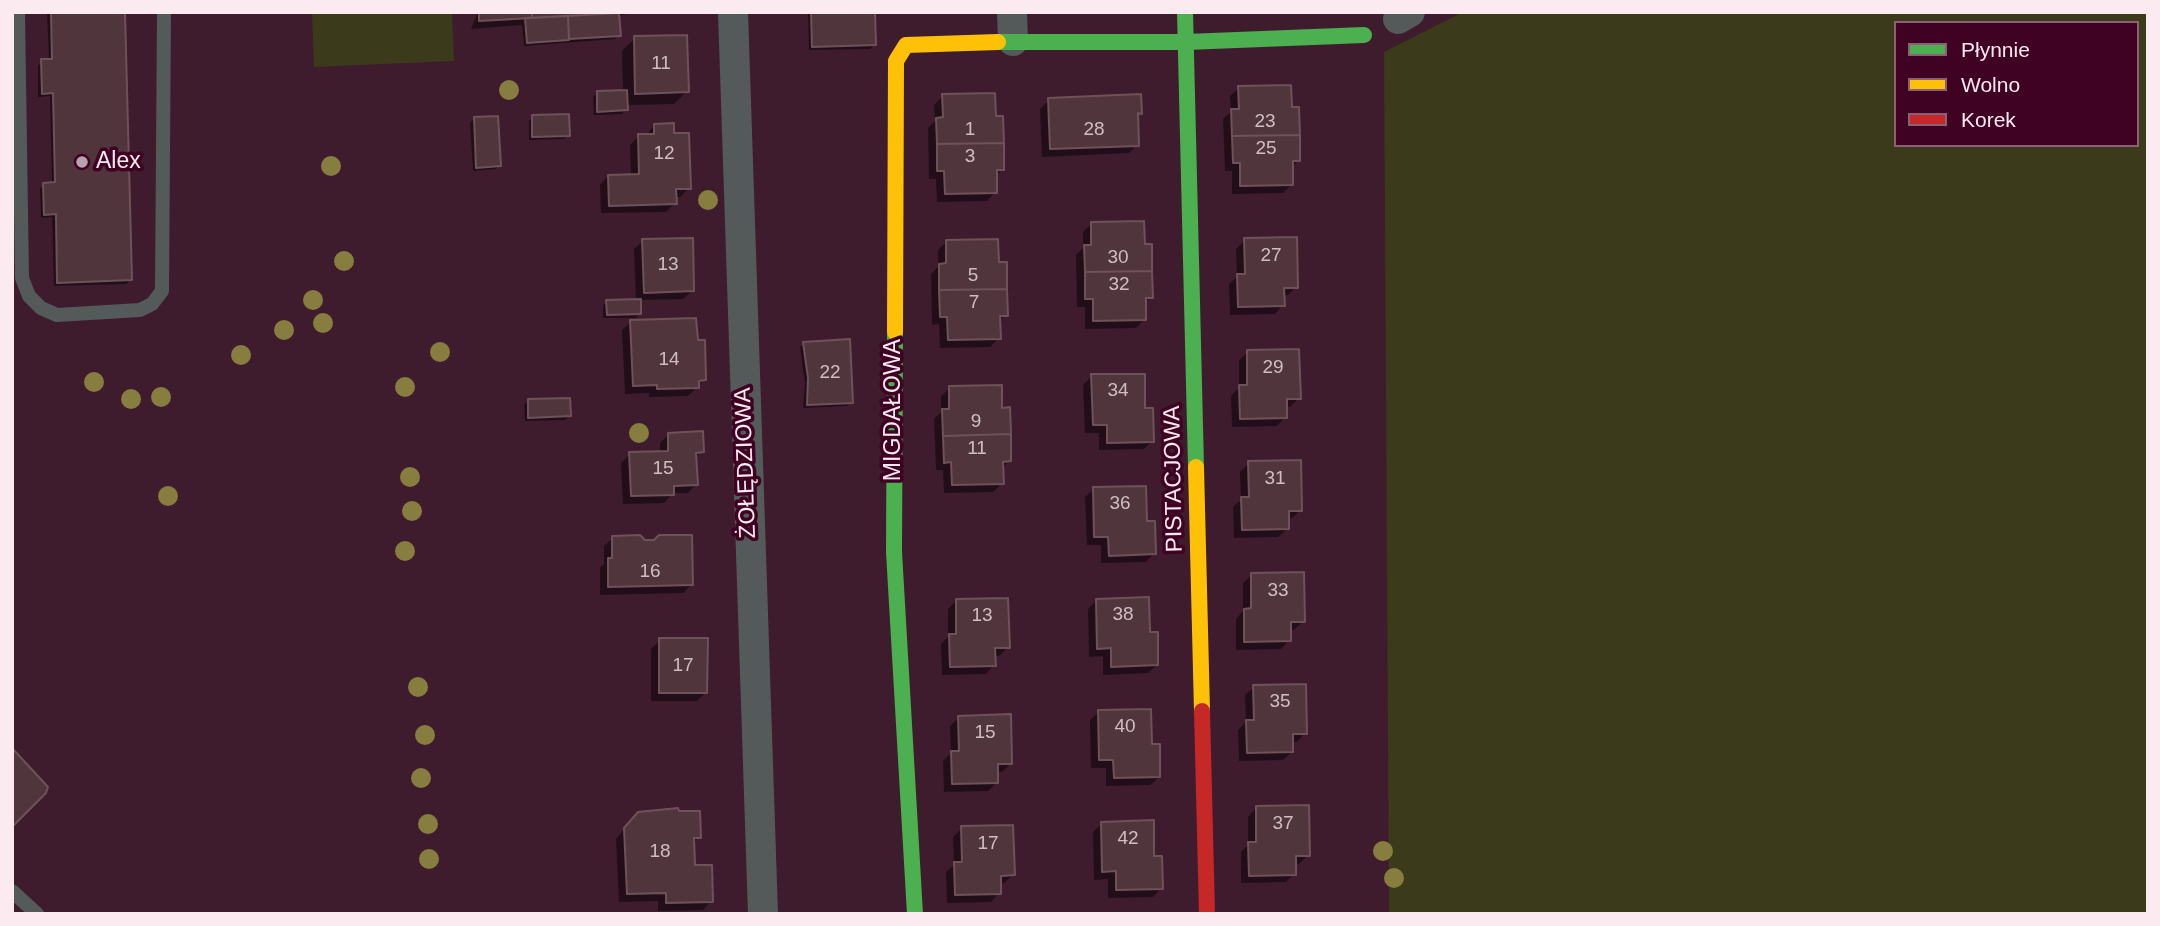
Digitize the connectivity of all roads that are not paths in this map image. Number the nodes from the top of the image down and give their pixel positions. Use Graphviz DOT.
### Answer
graph roads {
  1 [pos="18,12"];
  2 [pos="164,12"];
  3 [pos="733,12"];
  4 [pos="1185,12"];
  5 [pos="1012,27"];
  6 [pos="1364,35"];
  7 [pos="1186,42"];
  8 [pos="12,891"];
  9 [pos="37,914"];
  10 [pos="763,914"];
  11 [pos="915,914"];
  12 [pos="1207,914"];
  1 -- 2 [label="lane"];
  3 -- 10 [label="street, ŻOŁĘDZIOWA"];
  4 -- 7 [label="street, PISTACJOWA"];
  5 -- 7 [label="street"];
  5 -- 11 [label="street, MIGDAŁOWA"];
  6 -- 7 [label="street"];
  7 -- 12 [label="street, PISTACJOWA"];
  8 -- 9 [label="lane"];
}
